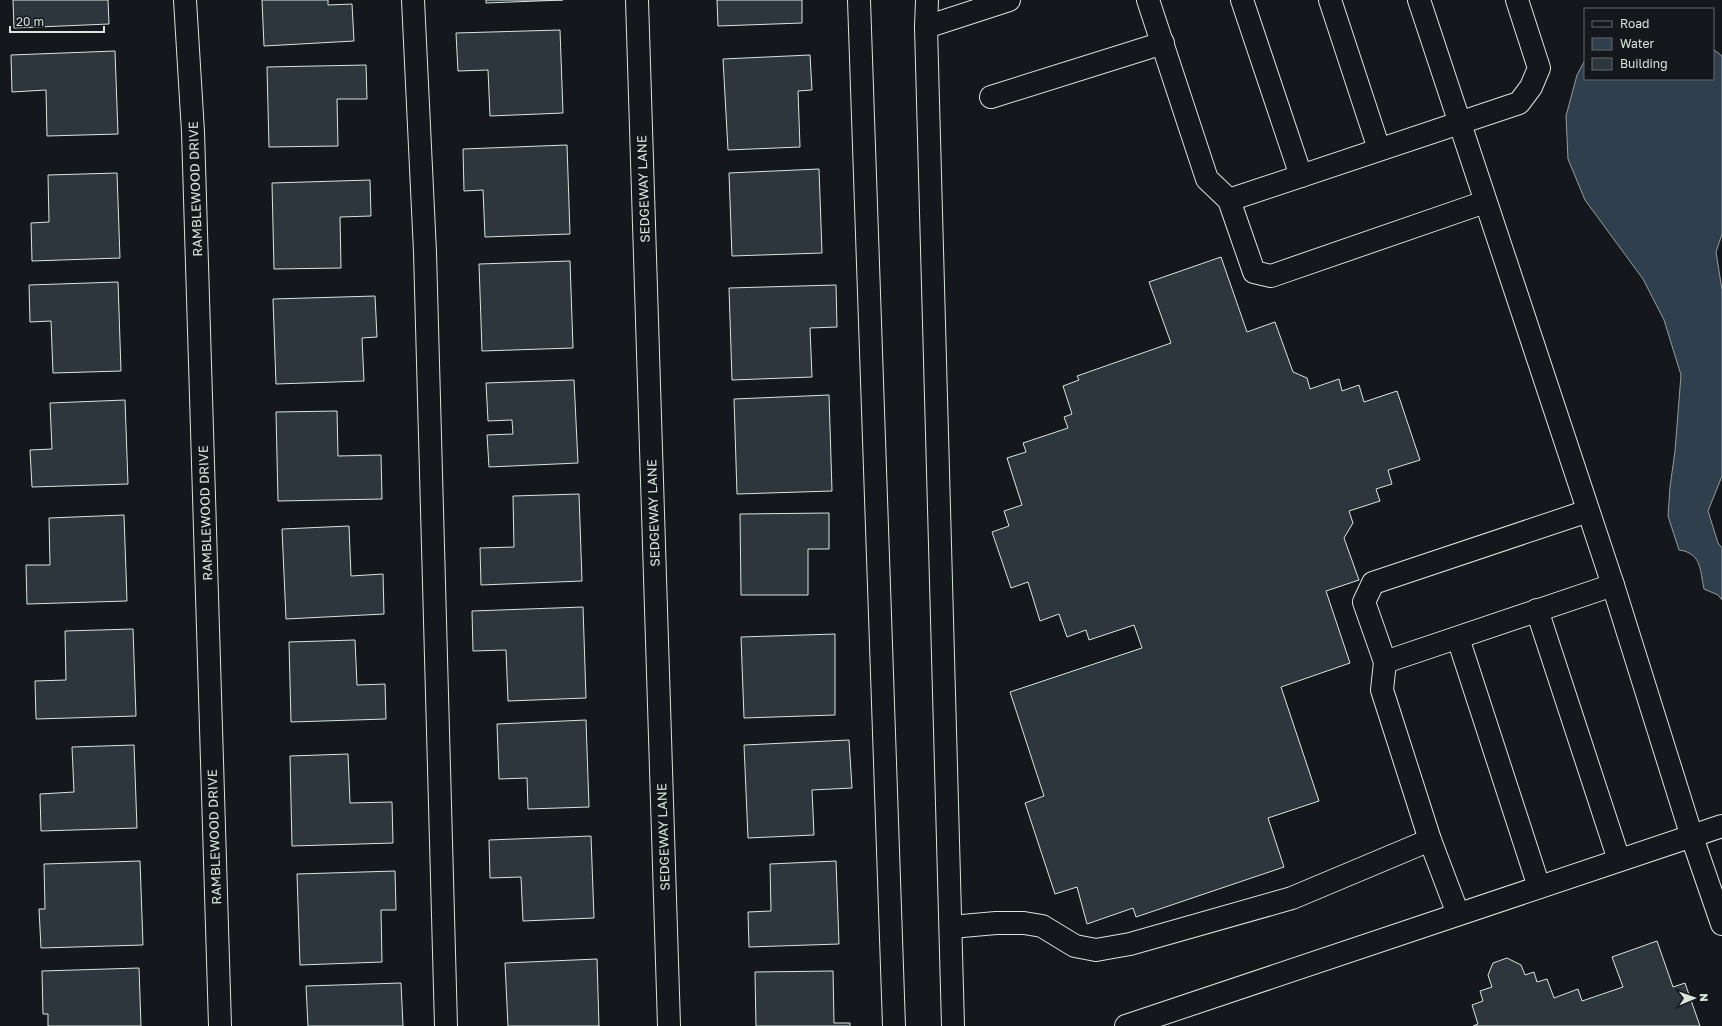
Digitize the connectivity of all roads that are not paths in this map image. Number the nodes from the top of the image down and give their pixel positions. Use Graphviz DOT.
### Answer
graph roads {
  1 [pos="185,0"];
  2 [pos="413,0"];
  3 [pos="637,0"];
  4 [pos="859,0"];
  5 [pos="927,0"];
  6 [pos="1009,0"];
  7 [pos="1148,0"];
  8 [pos="1242,0"];
  9 [pos="1330,0"];
  10 [pos="1419,0"];
  11 [pos="1517,0"];
  12 [pos="926,27"];
  13 [pos="1163,43"];
  14 [pos="991,97"];
  15 [pos="1459,123"];
  16 [pos="1379,150"];
  17 [pos="1301,176"];
  18 [pos="1229,200"];
  19 [pos="1485,202"];
  20 [pos="1588,511"];
  21 [pos="1613,585"];
  22 [pos="1537,610"];
  23 [pos="1458,638"];
  24 [pos="1385,662"];
  25 [pos="1722,826"];
  26 [pos="1692,837"];
  27 [pos="1430,840"];
  28 [pos="1619,860"];
  29 [pos="1539,887"];
  30 [pos="1458,914"];
  31 [pos="1722,924"];
  32 [pos="951,927"];
  33 [pos="220,1026"];
  34 [pos="446,1026"];
  35 [pos="669,1026"];
  36 [pos="894,1026"];
  37 [pos="953,1026"];
  38 [pos="1126,1026"];
  1 -- 33 [label="street, RAMBLEWOOD DRIVE"];
  2 -- 34 [label="street"];
  3 -- 35 [label="street, SEDGEWAY LANE"];
  4 -- 36 [label="street"];
  5 -- 12 [label="street"];
  6 -- 12 [label="street"];
  7 -- 13 [label="street"];
  8 -- 17 [label="street"];
  9 -- 16 [label="street"];
  10 -- 15 [label="street"];
  11 -- 15 [label="street"];
  12 -- 32 [label="street"];
  13 -- 14 [label="street"];
  13 -- 18 [label="street"];
  15 -- 16 [label="street"];
  15 -- 19 [label="street"];
  16 -- 17 [label="street"];
  17 -- 18 [label="street"];
  18 -- 19 [label="street"];
  19 -- 20 [label="street"];
  20 -- 21 [label="street"];
  20 -- 24 [label="street"];
  21 -- 22 [label="street"];
  21 -- 26 [label="street"];
  22 -- 23 [label="street"];
  22 -- 28 [label="street"];
  23 -- 24 [label="street"];
  23 -- 29 [label="street"];
  24 -- 27 [label="street"];
  25 -- 26 [label="street"];
  26 -- 28 [label="street"];
  26 -- 31 [label="street"];
  27 -- 30 [label="street"];
  27 -- 32 [label="street"];
  28 -- 29 [label="street"];
  29 -- 30 [label="street"];
  30 -- 38 [label="street"];
  32 -- 37 [label="street"];
}
